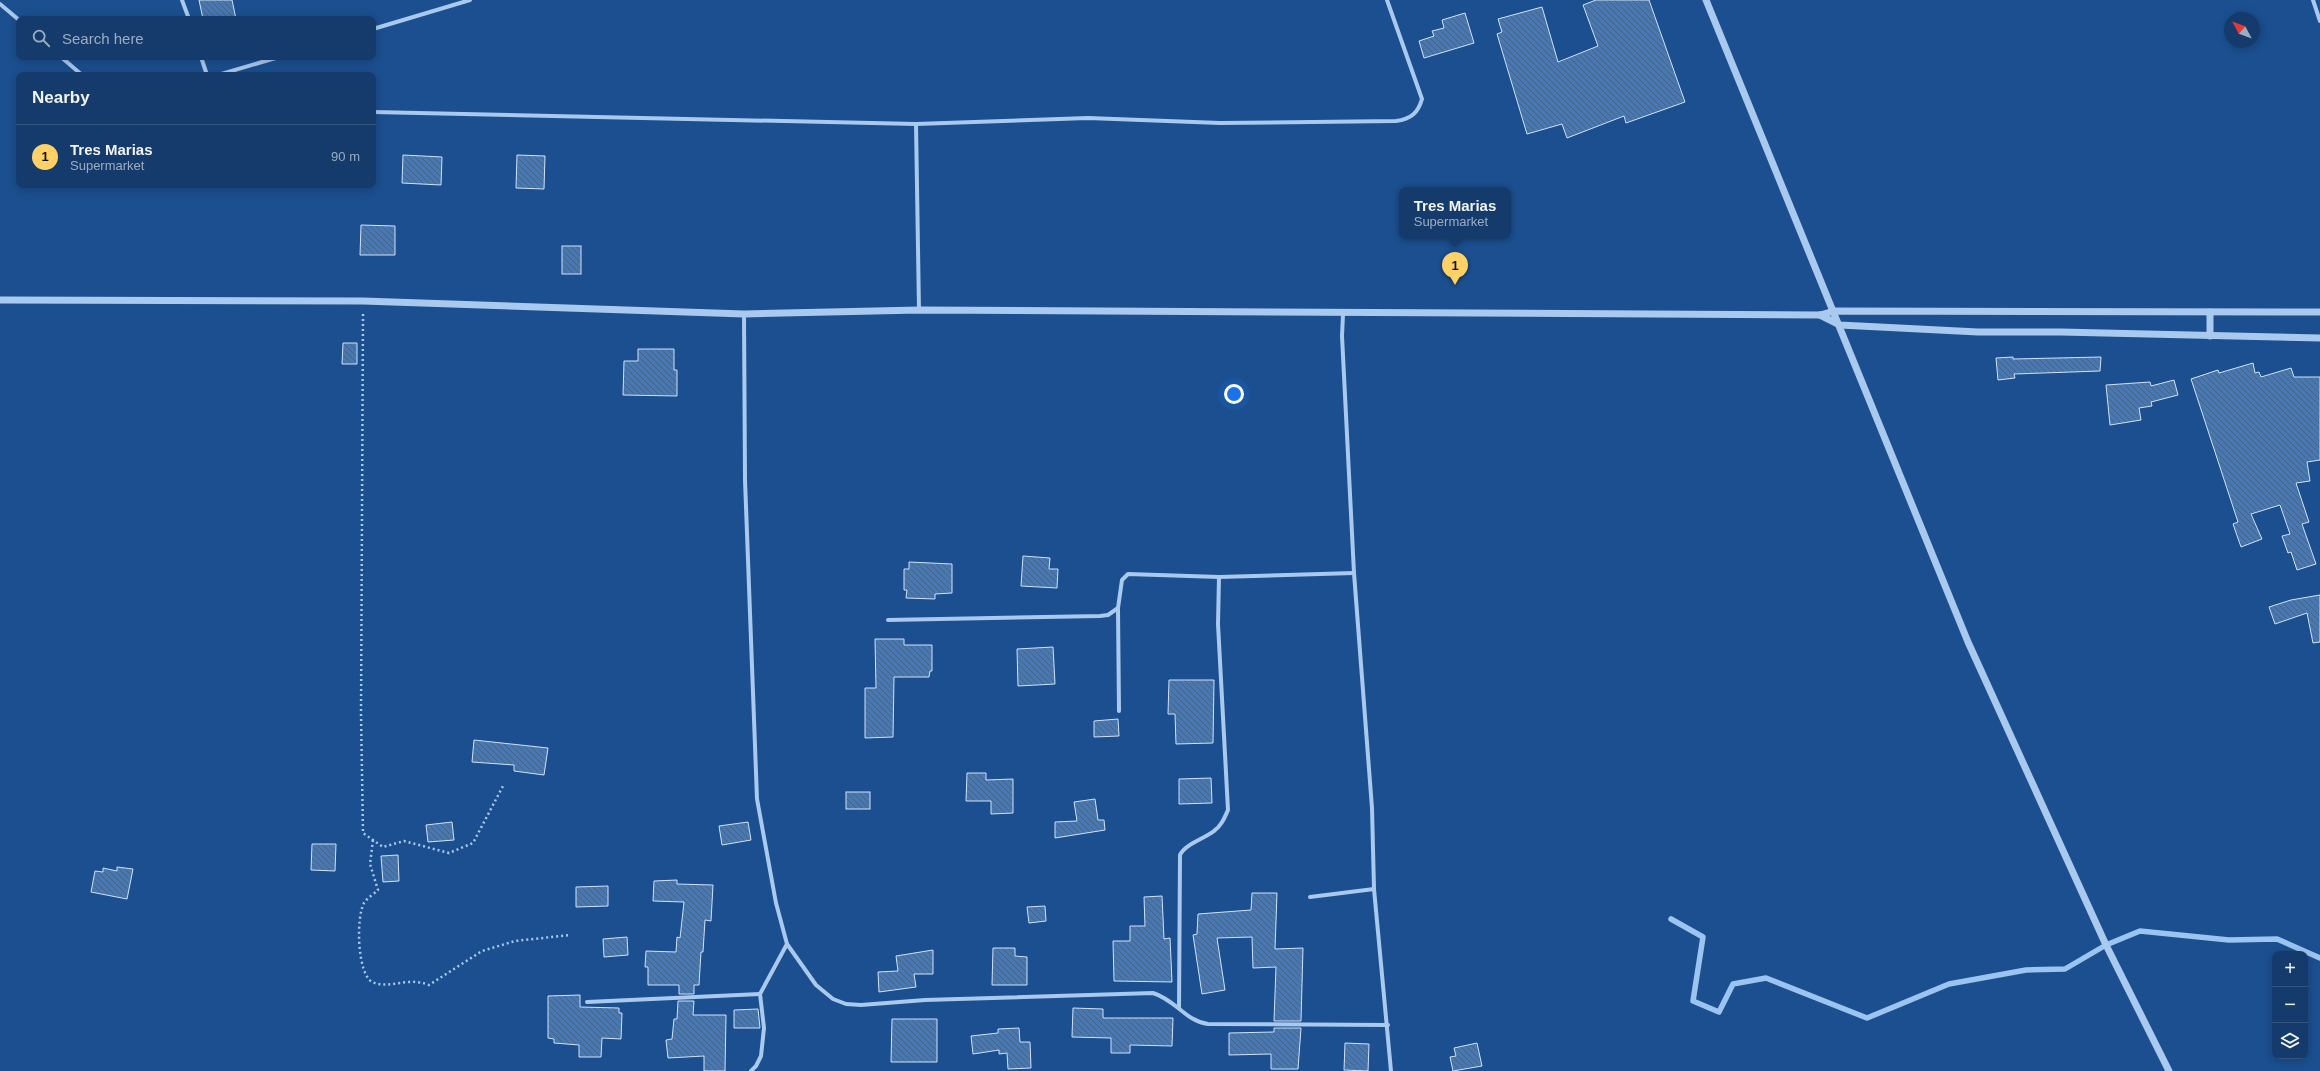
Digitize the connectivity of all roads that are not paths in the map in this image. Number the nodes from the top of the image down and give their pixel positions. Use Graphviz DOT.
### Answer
graph roads {
  1 [pos="182,0"];
  2 [pos="470,0"];
  3 [pos="1387,0"];
  4 [pos="1706,0"];
  5 [pos="2313,0"];
  6 [pos="0,4"];
  7 [pos="188,16"];
  8 [pos="16,17"];
  9 [pos="2320,21"];
  10 [pos="376,28"];
  11 [pos="64,60"];
  12 [pos="202,60"];
  13 [pos="269,60"];
  14 [pos="78,72"];
  15 [pos="206,72"];
  16 [pos="228,72"];
  17 [pos="376,112"];
  18 [pos="916,124"];
  19 [pos="0,300"];
  20 [pos="919,310"];
  21 [pos="1834,311"];
  22 [pos="2210,312"];
  23 [pos="2320,312"];
  24 [pos="744,314"];
  25 [pos="1343,314"];
  26 [pos="1820,315"];
  27 [pos="1840,325"];
  28 [pos="2210,336"];
  29 [pos="2320,338"];
  30 [pos="1354,573"];
  31 [pos="1219,577"];
  32 [pos="1118,608"];
  33 [pos="888,620"];
  34 [pos="1120,711"];
  35 [pos="1374,890"];
  36 [pos="1310,897"];
  37 [pos="786,944"];
  38 [pos="760,994"];
  39 [pos="586,1002"];
  40 [pos="1179,1008"];
  41 [pos="1388,1025"];
  42 [pos="751,1071"];
  43 [pos="1391,1071"];
  44 [pos="2169,1071"];
  1 -- 7 [label="street"];
  2 -- 10 [label="street"];
  3 -- 18 [label="street"];
  4 -- 21 [label="street"];
  5 -- 9 [label="street"];
  6 -- 8 [label="street"];
  11 -- 14 [label="street"];
  12 -- 15 [label="street"];
  13 -- 16 [label="street"];
  17 -- 18 [label="street"];
  18 -- 20 [label="street"];
  19 -- 24 [label="street"];
  20 -- 24 [label="street"];
  20 -- 25 [label="street"];
  21 -- 22 [label="street"];
  21 -- 26 [label="street"];
  21 -- 27 [label="street"];
  22 -- 23 [label="street"];
  22 -- 28 [label="street"];
  24 -- 37 [label="street"];
  25 -- 26 [label="street"];
  25 -- 30 [label="street"];
  26 -- 27 [label="street"];
  27 -- 28 [label="street"];
  27 -- 44 [label="street"];
  28 -- 29 [label="street"];
  30 -- 31 [label="street"];
  30 -- 35 [label="street"];
  31 -- 32 [label="street"];
  31 -- 40 [label="street"];
  32 -- 33 [label="street"];
  32 -- 34 [label="street"];
  35 -- 36 [label="street"];
  35 -- 41 [label="street"];
  37 -- 38 [label="street"];
  37 -- 40 [label="street"];
  38 -- 39 [label="street"];
  38 -- 42 [label="street"];
  40 -- 41 [label="street"];
  41 -- 43 [label="street"];
}
